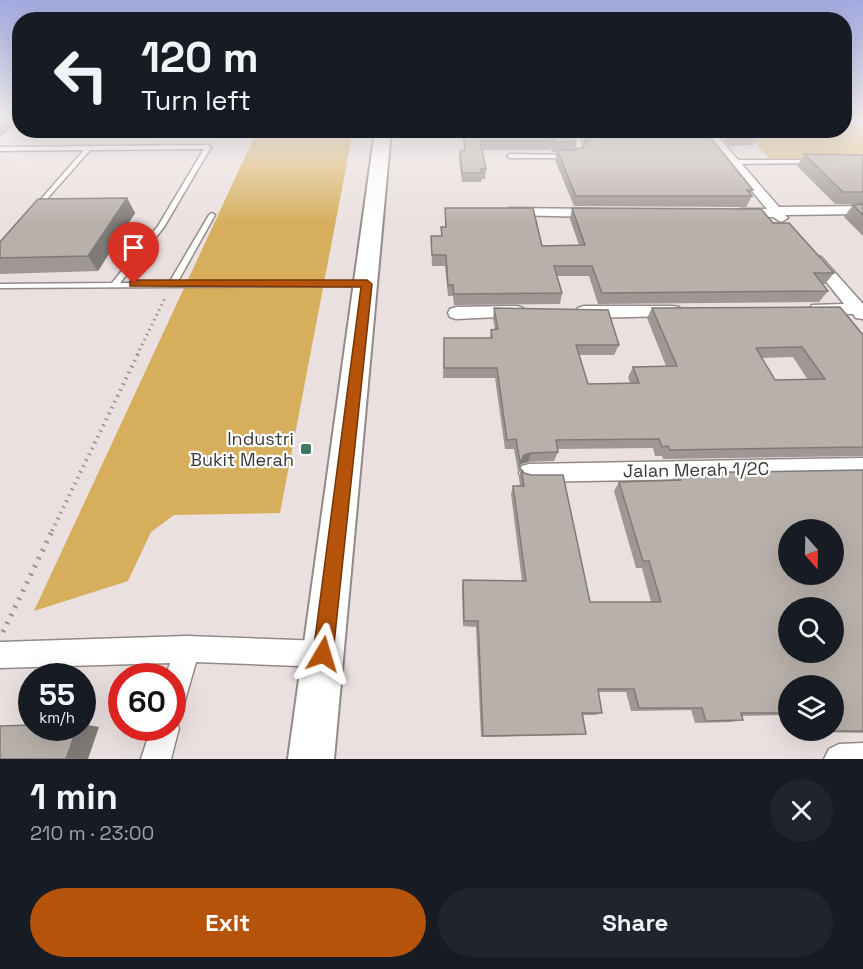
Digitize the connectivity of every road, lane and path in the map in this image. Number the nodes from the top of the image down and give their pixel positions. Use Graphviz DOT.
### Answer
graph roads {
  1 [pos="84,153"];
  2 [pos="204,153"];
  3 [pos="381,153"];
  4 [pos="578,153"];
  5 [pos="723,153"];
  6 [pos="510,156"];
  7 [pos="732,162"];
  8 [pos="816,162"];
  9 [pos="863,210"];
  10 [pos="492,212"];
  11 [pos="776,212"];
  12 [pos="611,213"];
  13 [pos="730,213"];
  14 [pos="30,215"];
  15 [pos="212,215"];
  16 [pos="792,231"];
  17 [pos="807,248"];
  18 [pos="115,284"];
  19 [pos="171,284"];
  20 [pos="367,284"];
  21 [pos="0,286"];
  22 [pos="798,310"];
  23 [pos="692,311"];
  24 [pos="861,311"];
  25 [pos="539,312"];
  26 [pos="562,312"];
  27 [pos="456,313"];
  28 [pos="863,467"];
  29 [pos="529,473"];
  30 [pos="0,638"];
  31 [pos="187,649"];
  32 [pos="323,654"];
  33 [pos="0,655"];
  34 [pos="183,663"];
  35 [pos="161,741"];
  36 [pos="863,758"];
  37 [pos="156,759"];
  38 [pos="310,759"];
  39 [pos="839,759"];
  1 -- 14 [label="lane"];
  2 -- 18 [label="lane"];
  3 -- 20 [label="main road"];
  4 -- 6 [label="lane"];
  5 -- 7 [label="street"];
  7 -- 8 [label="lane"];
  7 -- 11 [label="street"];
  9 -- 11 [label="street"];
  10 -- 12 [label="street"];
  11 -- 13 [label="street"];
  11 -- 16 [label="street"];
  15 -- 19 [label="lane"];
  17 -- 24 [label="street"];
  18 -- 19 [label="lane"];
  18 -- 21 [label="lane"];
  19 -- 20 [label="lane"];
  19 -- 30 [label="path"];
  20 -- 32 [label="main road"];
  22 -- 24 [label="street"];
  23 -- 26 [label="street"];
  25 -- 27 [label="street"];
  28 -- 29 [label="street, Jalan Merah 1/2C"];
  31 -- 32 [label="street"];
  31 -- 33 [label="street"];
  31 -- 34 [label="street"];
  32 -- 38 [label="main road"];
  35 -- 37 [label="street"];
  36 -- 39 [label="street"];
}
